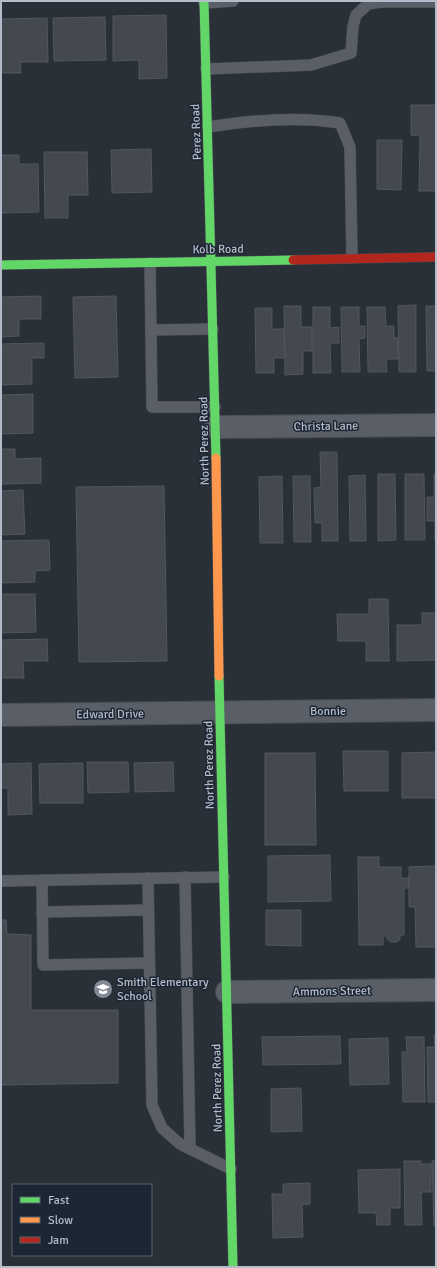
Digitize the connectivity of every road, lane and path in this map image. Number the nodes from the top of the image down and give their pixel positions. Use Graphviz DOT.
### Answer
graph roads {
  1 [pos="233,1"];
  2 [pos="204,2"];
  3 [pos="436,2"];
  4 [pos="206,69"];
  5 [pos="208,127"];
  6 [pos="436,257"];
  7 [pos="352,258"];
  8 [pos="212,262"];
  9 [pos="150,263"];
  10 [pos="1,265"];
  11 [pos="213,329"];
  12 [pos="151,330"];
  13 [pos="215,417"];
  14 [pos="436,425"];
  15 [pos="436,710"];
  16 [pos="220,712"];
  17 [pos="1,715"];
  18 [pos="185,877"];
  19 [pos="224,877"];
  20 [pos="148,878"];
  21 [pos="42,880"];
  22 [pos="1,881"];
  23 [pos="148,910"];
  24 [pos="42,912"];
  25 [pos="149,963"];
  26 [pos="436,990"];
  27 [pos="227,992"];
  28 [pos="190,1149"];
  29 [pos="231,1169"];
  30 [pos="233,1267"];
  1 -- 2 [label="lane"];
  2 -- 4 [label="street, Perez Road"];
  3 -- 4 [label="lane"];
  4 -- 5 [label="street, Perez Road"];
  5 -- 7 [label="lane"];
  5 -- 8 [label="street, Perez Road"];
  6 -- 7 [label="street, Kolb Road"];
  7 -- 8 [label="street, Kolb Road"];
  8 -- 9 [label="street, Kolb Road"];
  8 -- 11 [label="street, North Perez Road"];
  9 -- 10 [label="street, Kolb Road"];
  9 -- 12 [label="lane"];
  11 -- 12 [label="lane"];
  11 -- 13 [label="street, North Perez Road"];
  12 -- 13 [label="lane"];
  13 -- 14 [label="street, Christa Lane"];
  13 -- 16 [label="street, North Perez Road"];
  15 -- 16 [label="street, Bonnie"];
  16 -- 17 [label="street, Edward Drive"];
  16 -- 19 [label="street, North Perez Road"];
  18 -- 19 [label="lane"];
  18 -- 20 [label="lane"];
  18 -- 28 [label="lane"];
  19 -- 27 [label="street, North Perez Road"];
  20 -- 21 [label="lane"];
  20 -- 23 [label="lane"];
  21 -- 22 [label="lane"];
  21 -- 24 [label="lane"];
  23 -- 24 [label="lane"];
  23 -- 25 [label="lane"];
  24 -- 25 [label="lane"];
  25 -- 28 [label="lane"];
  26 -- 27 [label="street, Ammons Street"];
  27 -- 29 [label="street, North Perez Road"];
  28 -- 29 [label="lane"];
  29 -- 30 [label="street, North Perez Road"];
}
